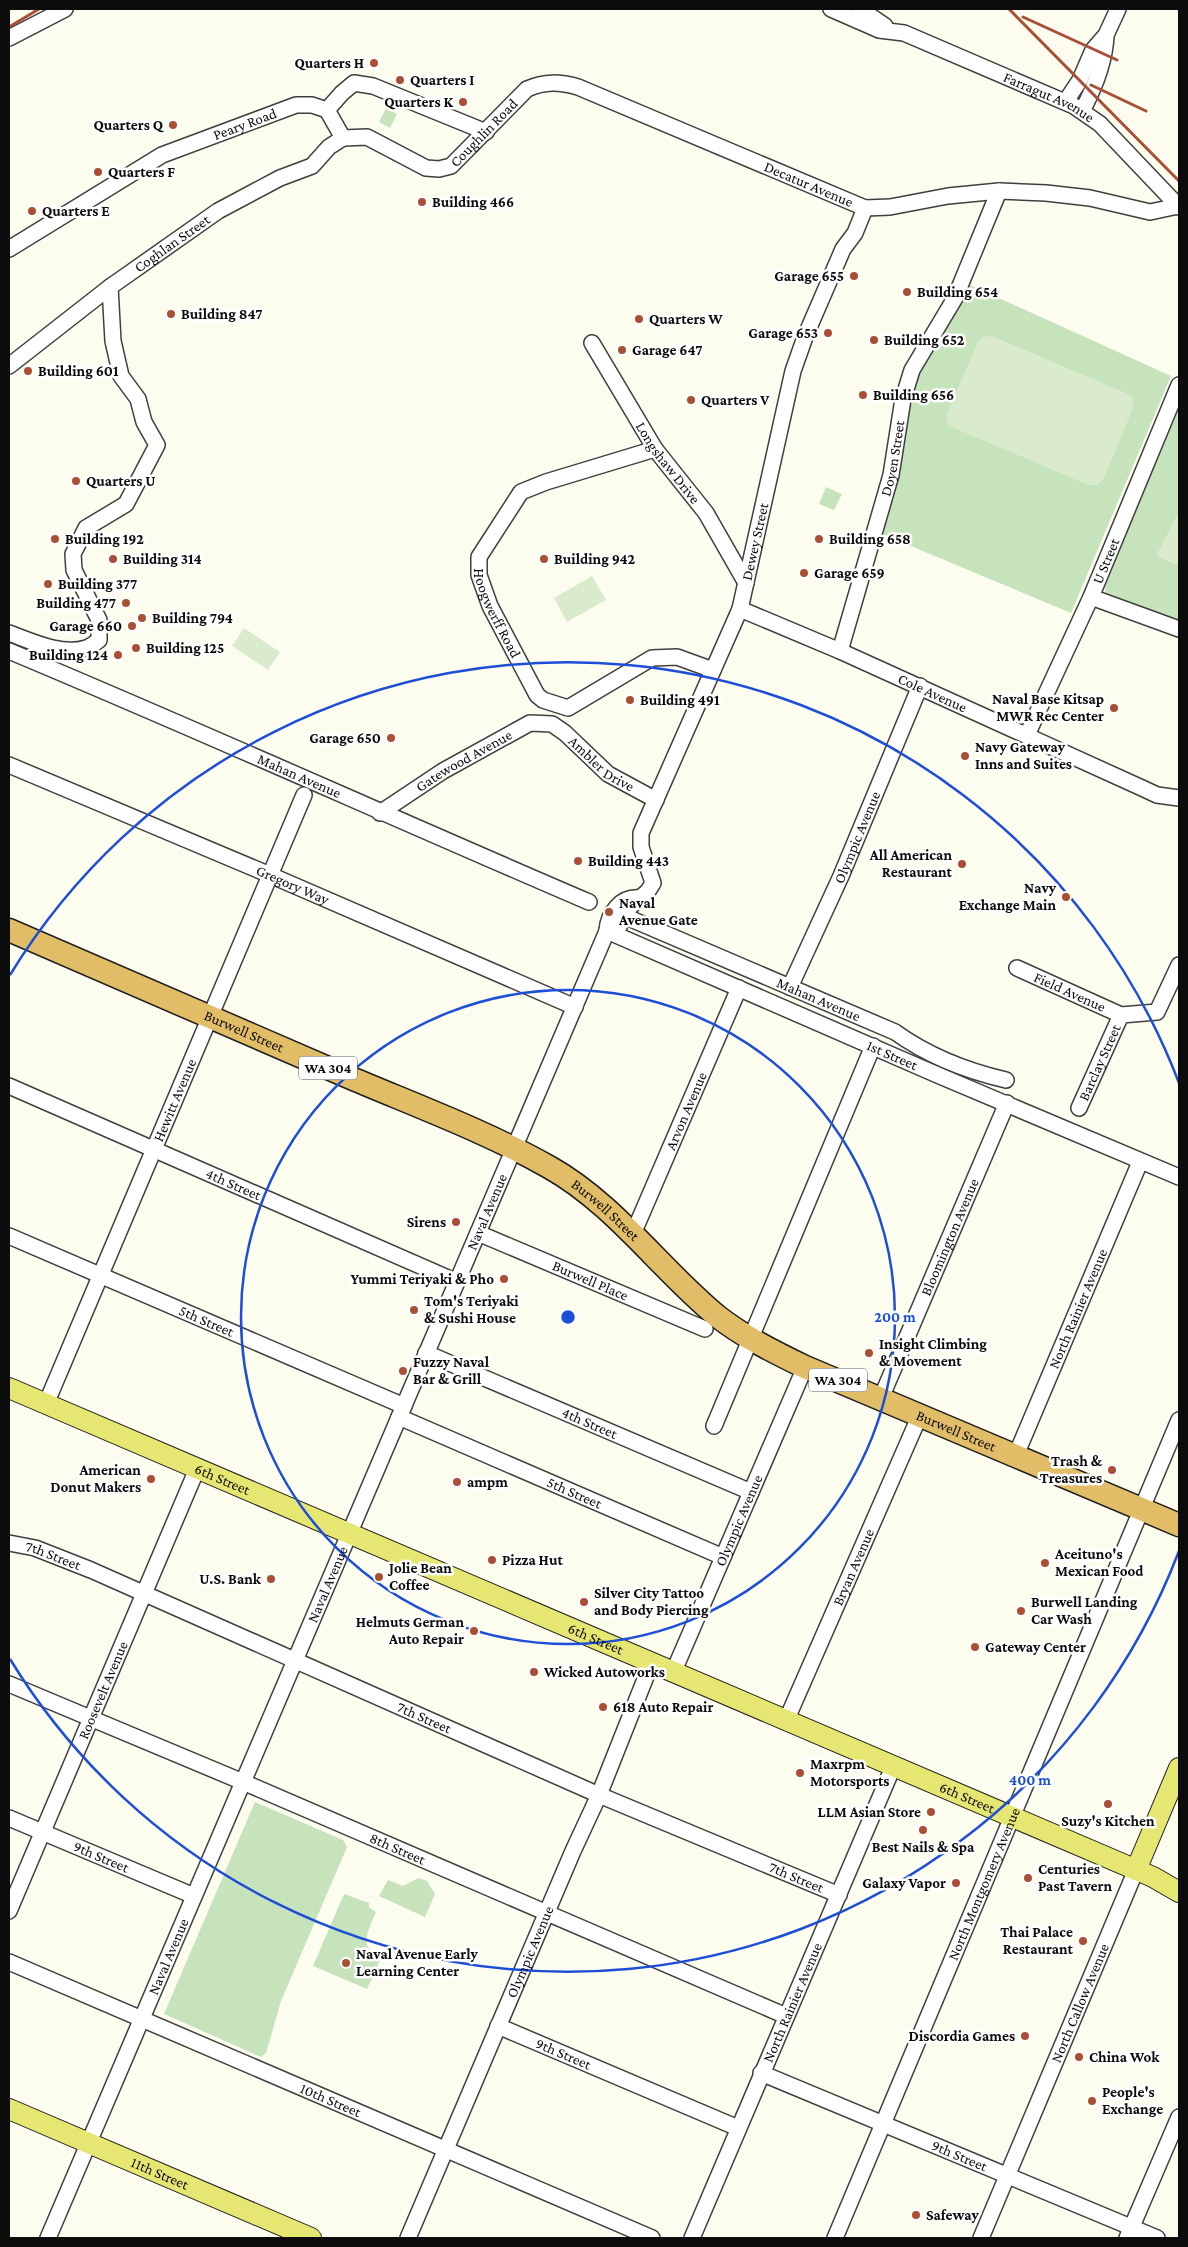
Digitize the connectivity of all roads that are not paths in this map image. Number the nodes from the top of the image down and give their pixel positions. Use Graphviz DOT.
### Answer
graph roads {
  1 [pos="64,9"];
  2 [pos="832,9"];
  3 [pos="860,9"];
  4 [pos="1118,9"];
  5 [pos="890,30"];
  6 [pos="1106,35"];
  7 [pos="9,38"];
  8 [pos="540,84"];
  9 [pos="1066,101"];
  10 [pos="327,110"];
  11 [pos="1082,110"];
  12 [pos="486,132"];
  13 [pos="343,138"];
  14 [pos="998,191"];
  15 [pos="1179,207"];
  16 [pos="865,208"];
  17 [pos="9,249"];
  18 [pos="110,287"];
  19 [pos="592,343"];
  20 [pos="9,366"];
  21 [pos="1179,385"];
  22 [pos="655,449"];
  23 [pos="746,582"];
  24 [pos="1091,597"];
  25 [pos="740,610"];
  26 [pos="1179,629"];
  27 [pos="9,633"];
  28 [pos="9,651"];
  29 [pos="840,651"];
  30 [pos="713,670"];
  31 [pos="920,686"];
  32 [pos="552,724"];
  33 [pos="1027,735"];
  34 [pos="9,765"];
  35 [pos="304,795"];
  36 [pos="1179,798"];
  37 [pos="656,800"];
  38 [pos="380,812"];
  39 [pos="650,870"];
  40 [pos="270,875"];
  41 [pos="589,902"];
  42 [pos="631,919"];
  43 [pos="609,926"];
  44 [pos="9,930"];
  45 [pos="1179,965"];
  46 [pos="1017,968"];
  47 [pos="790,987"];
  48 [pos="739,988"];
  49 [pos="575,1007"];
  50 [pos="1121,1015"];
  51 [pos="210,1017"];
  52 [pos="873,1046"];
  53 [pos="1006,1080"];
  54 [pos="9,1086"];
  55 [pos="1006,1103"];
  56 [pos="1079,1108"];
  57 [pos="514,1149"];
  58 [pos="154,1150"];
  59 [pos="1140,1162"];
  60 [pos="1179,1177"];
  61 [pos="478,1233"];
  62 [pos="633,1234"];
  63 [pos="9,1236"];
  64 [pos="100,1276"];
  65 [pos="457,1282"];
  66 [pos="705,1329"];
  67 [pos="750,1339"];
  68 [pos="426,1353"];
  69 [pos="805,1367"];
  70 [pos="9,1388"];
  71 [pos="882,1398"];
  72 [pos="46,1404"];
  73 [pos="402,1412"];
  74 [pos="920,1415"];
  75 [pos="1179,1420"];
  76 [pos="714,1426"];
  77 [pos="1016,1455"];
  78 [pos="197,1469"];
  79 [pos="751,1492"];
  80 [pos="1141,1508"];
  81 [pos="1179,1525"];
  82 [pos="349,1534"];
  83 [pos="9,1543"];
  84 [pos="723,1557"];
  85 [pos="143,1592"];
  86 [pos="294,1661"];
  87 [pos="651,1664"];
  88 [pos="674,1673"];
  89 [pos="9,1684"];
  90 [pos="90,1718"];
  91 [pos="786,1721"];
  92 [pos="893,1767"];
  93 [pos="1179,1768"];
  94 [pos="243,1782"];
  95 [pos="599,1794"];
  96 [pos="9,1818"];
  97 [pos="1014,1818"];
  98 [pos="43,1832"];
  99 [pos="1136,1870"];
  100 [pos="1179,1892"];
  101 [pos="839,1895"];
  102 [pos="194,1896"];
  103 [pos="9,1911"];
  104 [pos="547,1912"];
  105 [pos="9,1962"];
  106 [pos="786,2016"];
  107 [pos="142,2019"];
  108 [pos="498,2026"];
  109 [pos="761,2073"];
  110 [pos="9,2109"];
  111 [pos="1179,2117"];
  112 [pos="884,2126"];
  113 [pos="738,2128"];
  114 [pos="89,2144"];
  115 [pos="446,2149"];
  116 [pos="1007,2176"];
  117 [pos="1129,2232"];
  118 [pos="48,2238"];
  119 [pos="311,2238"];
  120 [pos="408,2238"];
  121 [pos="652,2238"];
  122 [pos="692,2238"];
  123 [pos="835,2238"];
  124 [pos="981,2238"];
  125 [pos="1158,2238"];
  1 -- 7 [label="street"];
  2 -- 5 [label="street, Farragut Avenue"];
  3 -- 5 [label="street, Farragut Avenue"];
  4 -- 6 [label="street"];
  5 -- 9 [label="street, Farragut Avenue"];
  6 -- 9 [label="street"];
  6 -- 11 [label="street"];
  8 -- 12 [label="street, Coughlin Road"];
  8 -- 16 [label="street, Decatur Avenue"];
  9 -- 11 [label="street, Farragut Avenue"];
  10 -- 12 [label="street"];
  10 -- 13 [label="street"];
  10 -- 17 [label="street, Peary Road"];
  11 -- 15 [label="street, Farragut Avenue"];
  12 -- 13 [label="street, Coughlin Road"];
  13 -- 18 [label="street, Coghlan Street"];
  14 -- 15 [label="street, Decatur Avenue"];
  14 -- 16 [label="street, Decatur Avenue"];
  14 -- 29 [label="street, Doyen Street"];
  16 -- 23 [label="street, Dewey Street"];
  18 -- 20 [label="street, Coghlan Street"];
  18 -- 27 [label="street"];
  19 -- 22 [label="street, Longshaw Drive"];
  21 -- 24 [label="street, U Street"];
  22 -- 23 [label="street, Longshaw Drive"];
  22 -- 30 [label="street, Hoogwerff Road"];
  23 -- 25 [label="street, Dewey Street"];
  24 -- 26 [label="street"];
  24 -- 33 [label="street, U Street"];
  25 -- 29 [label="street, Cole Avenue"];
  25 -- 30 [label="street, Dewey Street"];
  28 -- 38 [label="street, Mahan Avenue"];
  29 -- 31 [label="street, Cole Avenue"];
  30 -- 37 [label="street, Dewey Street"];
  31 -- 33 [label="street, Cole Avenue"];
  31 -- 47 [label="street, Olympic Avenue"];
  32 -- 37 [label="street, Ambler Drive"];
  32 -- 38 [label="street, Gatewood Avenue"];
  33 -- 36 [label="street, Cole Avenue"];
  34 -- 40 [label="street, Gregory Way"];
  35 -- 40 [label="street, Hewitt Avenue"];
  37 -- 39 [label="street, Dewey Street"];
  38 -- 41 [label="street, Mahan Avenue"];
  39 -- 43 [label="street"];
  39 -- 43 [label="street"];
  40 -- 49 [label="street, Gregory Way"];
  40 -- 51 [label="street, Hewitt Avenue"];
  42 -- 47 [label="street, Mahan Avenue"];
  43 -- 48 [label="street, 1st Street"];
  43 -- 49 [label="street, Naval Avenue"];
  44 -- 51 [label="highway, Burwell Street / WA 304"];
  45 -- 50 [label="street, Barclay Street"];
  46 -- 50 [label="street, Field Avenue"];
  47 -- 53 [label="street, Mahan Avenue"];
  48 -- 52 [label="street, 1st Street"];
  48 -- 62 [label="street, Arvon Avenue"];
  49 -- 57 [label="street, Naval Avenue"];
  50 -- 56 [label="street, Barclay Street"];
  51 -- 57 [label="highway, Burwell Street / WA 304"];
  51 -- 58 [label="street, Hewitt Avenue"];
  52 -- 55 [label="street, 1st Street"];
  52 -- 67 [label="street"];
  54 -- 58 [label="street, 4th Street"];
  55 -- 59 [label="street, 1st Street"];
  55 -- 71 [label="street, Bloomington Avenue"];
  57 -- 61 [label="street, Naval Avenue"];
  57 -- 62 [label="highway, Burwell Street / WA 304"];
  58 -- 64 [label="street, Hewitt Avenue"];
  58 -- 65 [label="street, 4th Street"];
  59 -- 60 [label="street, 1st Street"];
  59 -- 77 [label="street, North Rainier Avenue"];
  61 -- 65 [label="street, Naval Avenue"];
  61 -- 66 [label="street, Burwell Place"];
  62 -- 67 [label="highway, Burwell Street / WA 304"];
  63 -- 64 [label="street, 5th Street"];
  64 -- 72 [label="street, Hewitt Avenue"];
  64 -- 73 [label="street, 5th Street"];
  65 -- 68 [label="street, Naval Avenue"];
  67 -- 69 [label="highway, Burwell Street / WA 304"];
  67 -- 76 [label="street"];
  68 -- 73 [label="street, Naval Avenue"];
  68 -- 79 [label="street, 4th Street"];
  69 -- 71 [label="highway, Burwell Street / WA 304"];
  69 -- 79 [label="street, Olympic Avenue"];
  70 -- 72 [label="main road, 6th Street"];
  71 -- 74 [label="highway, Burwell Street / WA 304"];
  72 -- 78 [label="main road, 6th Street"];
  73 -- 82 [label="street, Naval Avenue"];
  73 -- 84 [label="street, 5th Street"];
  74 -- 77 [label="highway, Burwell Street / WA 304"];
  74 -- 91 [label="street, Bryan Avenue"];
  75 -- 80 [label="street, North Montgomery Avenue"];
  77 -- 80 [label="highway, Burwell Street / WA 304"];
  78 -- 82 [label="main road, 6th Street"];
  78 -- 85 [label="street, Roosevelt Avenue"];
  79 -- 84 [label="street, Olympic Avenue"];
  80 -- 81 [label="highway, Burwell Street / WA 304"];
  80 -- 97 [label="street, North Montgomery Avenue"];
  82 -- 86 [label="street, Naval Avenue"];
  82 -- 87 [label="main road, 6th Street"];
  83 -- 85 [label="street, 7th Street"];
  84 -- 88 [label="street, Olympic Avenue"];
  85 -- 86 [label="street, 7th Street"];
  85 -- 90 [label="street, Roosevelt Avenue"];
  86 -- 94 [label="street, Naval Avenue"];
  86 -- 95 [label="street, 7th Street"];
  87 -- 88 [label="main road, 6th Street"];
  87 -- 95 [label="street, Olympic Avenue"];
  88 -- 91 [label="main road, 6th Street"];
  89 -- 90 [label="street, 8th Street"];
  90 -- 94 [label="street, 8th Street"];
  90 -- 98 [label="street, Roosevelt Avenue"];
  91 -- 92 [label="main road, 6th Street"];
  92 -- 97 [label="main road, 6th Street"];
  92 -- 101 [label="street, North Rainier Avenue"];
  93 -- 99 [label="main road, North Callow Avenue"];
  94 -- 102 [label="street, Naval Avenue"];
  94 -- 104 [label="street, 8th Street"];
  95 -- 101 [label="street, 7th Street"];
  95 -- 104 [label="street, Olympic Avenue"];
  96 -- 98 [label="street, 9th Street"];
  97 -- 99 [label="main road, 6th Street"];
  97 -- 112 [label="street, North Montgomery Avenue"];
  98 -- 102 [label="street, 9th Street"];
  98 -- 103 [label="street, Roosevelt Avenue"];
  99 -- 100 [label="main road, 6th Street"];
  99 -- 116 [label="street, North Callow Avenue"];
  101 -- 106 [label="street, North Rainier Avenue"];
  102 -- 107 [label="street, Naval Avenue"];
  104 -- 106 [label="street, 8th Street"];
  104 -- 108 [label="street, Olympic Avenue"];
  105 -- 107 [label="street, 10th Street"];
  106 -- 109 [label="street, North Rainier Avenue"];
  107 -- 114 [label="street, Naval Avenue"];
  107 -- 115 [label="street, 10th Street"];
  108 -- 113 [label="street, 9th Street"];
  108 -- 115 [label="street, Olympic Avenue"];
  109 -- 112 [label="street, 9th Street"];
  109 -- 113 [label="street, North Rainier Avenue"];
  110 -- 114 [label="main road, 11th Street"];
  111 -- 117 [label="street"];
  112 -- 116 [label="street, 9th Street"];
  112 -- 123 [label="street, North Montgomery Avenue"];
  113 -- 122 [label="street, North Rainier Avenue"];
  114 -- 118 [label="street, Naval Avenue"];
  114 -- 119 [label="main road, 11th Street"];
  115 -- 120 [label="street, Olympic Avenue"];
  115 -- 121 [label="street, 10th Street"];
  116 -- 117 [label="street, 9th Street"];
  116 -- 124 [label="street, North Callow Avenue"];
  117 -- 125 [label="street, 9th Street"];
}
